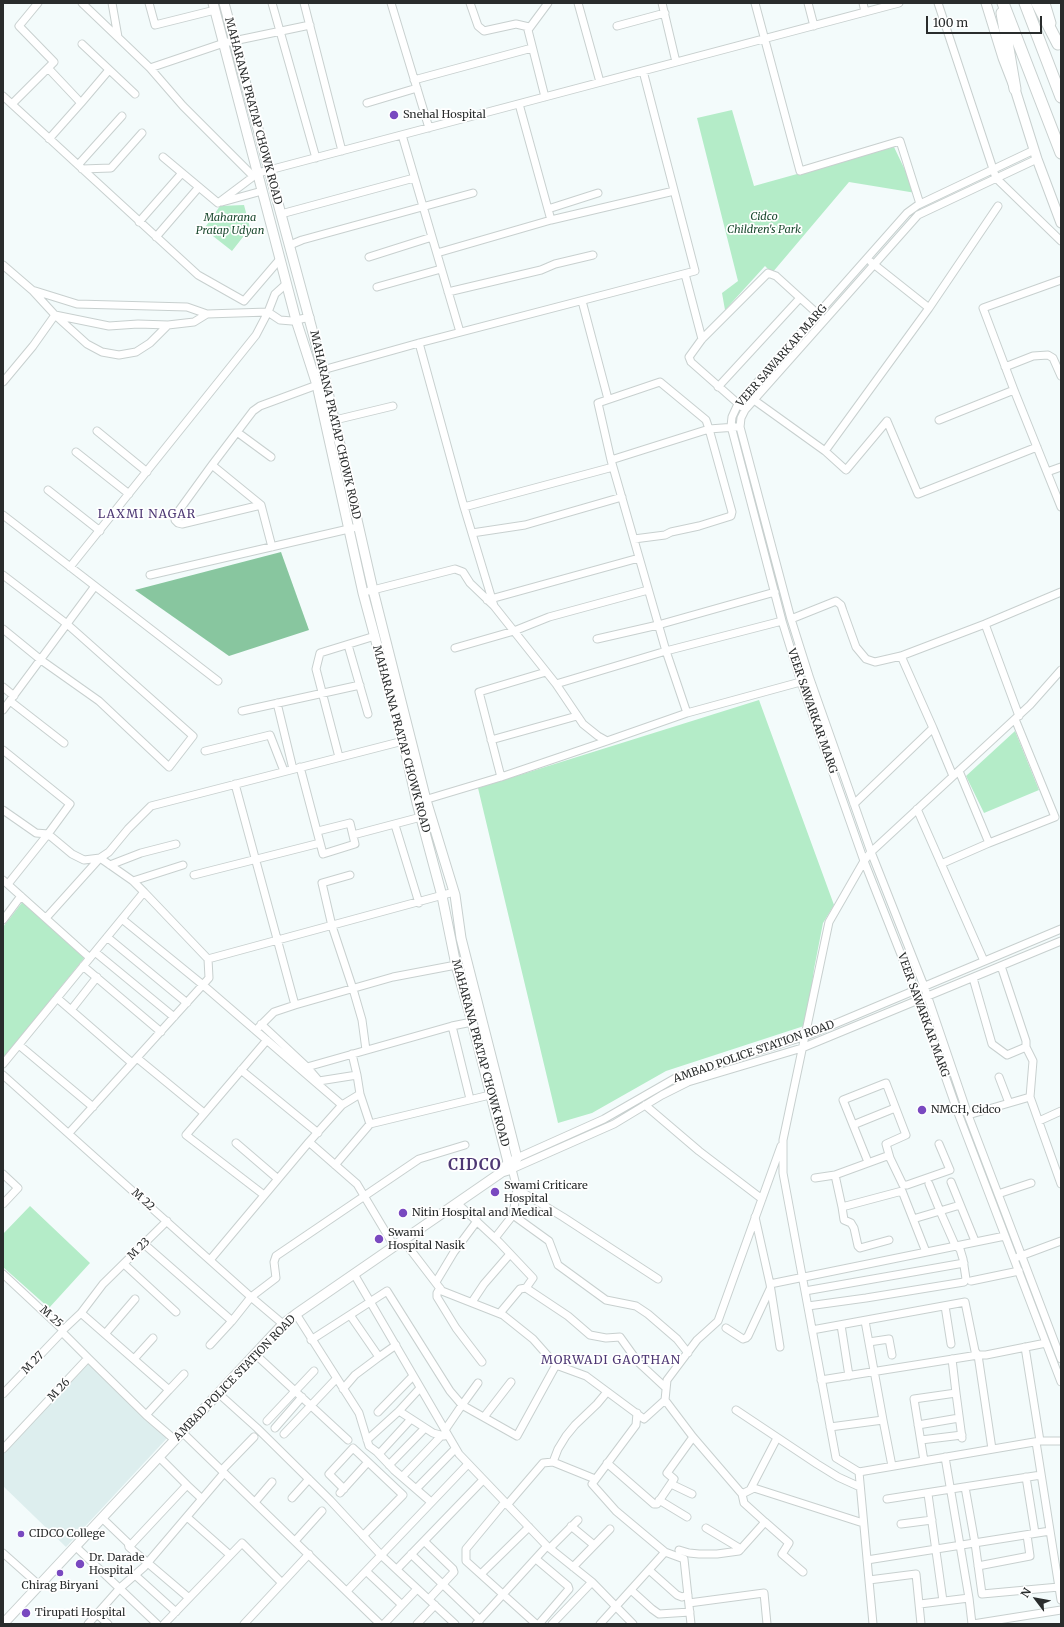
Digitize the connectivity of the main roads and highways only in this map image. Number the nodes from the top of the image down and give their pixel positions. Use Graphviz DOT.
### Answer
graph roads {
  1 [pos="224,3"];
  2 [pos="986,3"];
  3 [pos="1002,3"];
  4 [pos="1037,3"];
  5 [pos="1045,3"];
  6 [pos="214,7"];
  7 [pos="1027,7"];
  8 [pos="1060,48"];
  9 [pos="1015,89"];
  10 [pos="1061,97"];
  11 [pos="1060,149"];
  12 [pos="1061,223"];
  13 [pos="354,528"];
  14 [pos="407,740"];
  15 [pos="422,801"];
  16 [pos="512,1163"];
  17 [pos="3,1624"];
  1 -- 13 [label="main road, MAHARANA PRATAP CHOWK ROAD"];
  2 -- 9 [label="main road"];
  3 -- 9 [label="highway"];
  3 -- 11 [label="highway"];
  4 -- 8 [label="highway"];
  5 -- 8 [label="main road"];
  6 -- 13 [label="main road, MAHARANA PRATAP CHOWK ROAD"];
  7 -- 10 [label="highway"];
  9 -- 12 [label="main road"];
  13 -- 14 [label="main road, MAHARANA PRATAP CHOWK ROAD"];
  13 -- 14 [label="main road, MAHARANA PRATAP CHOWK ROAD"];
  14 -- 15 [label="main road, MAHARANA PRATAP CHOWK ROAD"];
  15 -- 16 [label="main road, MAHARANA PRATAP CHOWK ROAD"];
  15 -- 16 [label="main road, MAHARANA PRATAP CHOWK ROAD"];
  16 -- 17 [label="main road, AMBAD POLICE STATION ROAD"];
}
